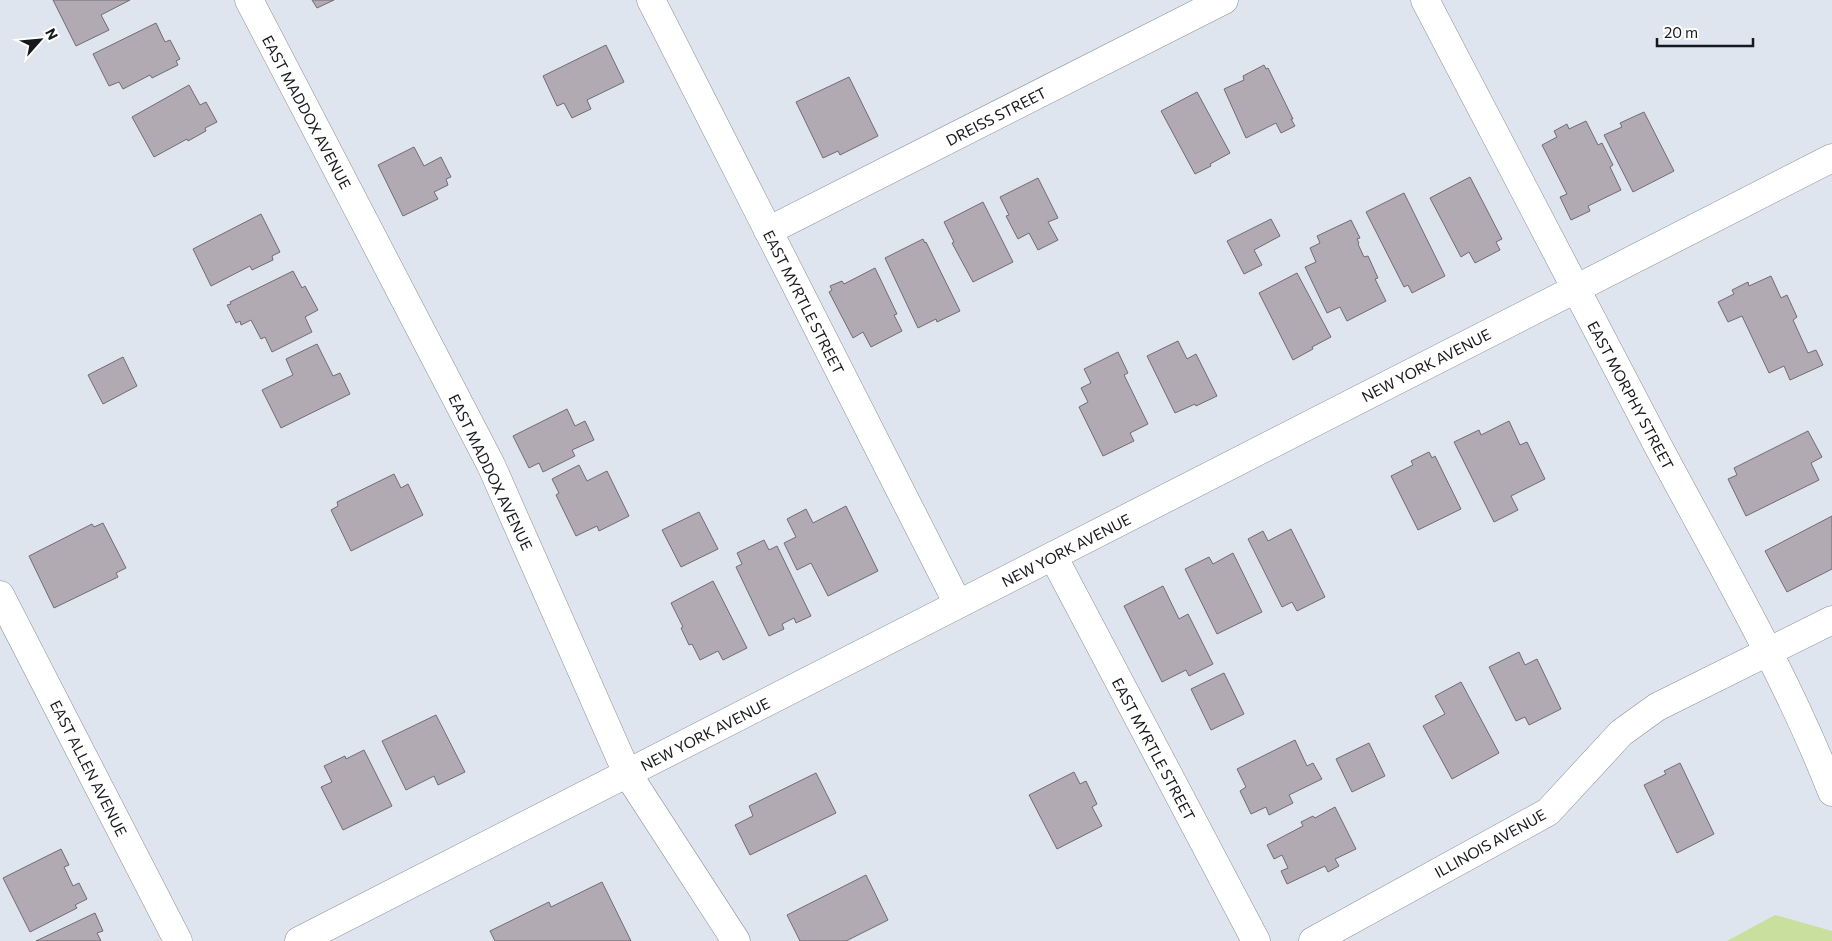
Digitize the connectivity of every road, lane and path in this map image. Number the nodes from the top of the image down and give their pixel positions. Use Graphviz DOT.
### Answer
graph roads {
  1 [pos="248,0"];
  2 [pos="651,0"];
  3 [pos="1224,0"];
  4 [pos="1425,0"];
  5 [pos="1832,158"];
  6 [pos="768,232"];
  7 [pos="1575,290"];
  8 [pos="1053,556"];
  9 [pos="0,595"];
  10 [pos="958,604"];
  11 [pos="1832,620"];
  12 [pos="1768,652"];
  13 [pos="627,774"];
  14 [pos="1832,792"];
  15 [pos="178,941"];
  16 [pos="299,941"];
  17 [pos="736,941"];
  18 [pos="1256,941"];
  19 [pos="1313,941"];
  1 -- 13 [label="street, EAST MADDOX AVENUE"];
  2 -- 6 [label="street, EAST MYRTLE STREET"];
  3 -- 6 [label="street, DREISS STREET"];
  4 -- 7 [label="street, EAST MORPHY STREET"];
  5 -- 7 [label="street, NEW YORK AVENUE"];
  6 -- 10 [label="street, EAST MYRTLE STREET"];
  7 -- 8 [label="street, NEW YORK AVENUE"];
  7 -- 12 [label="street, EAST MORPHY STREET"];
  8 -- 10 [label="street, NEW YORK AVENUE"];
  8 -- 18 [label="street, EAST MYRTLE STREET"];
  9 -- 15 [label="street, EAST ALLEN AVENUE"];
  10 -- 13 [label="street, NEW YORK AVENUE"];
  11 -- 12 [label="street, ILLINOIS AVENUE"];
  12 -- 14 [label="street, EAST MORPHY STREET"];
  12 -- 19 [label="street, ILLINOIS AVENUE"];
  13 -- 16 [label="street, NEW YORK AVENUE"];
  13 -- 17 [label="street, EAST MADDOX AVENUE"];
}
